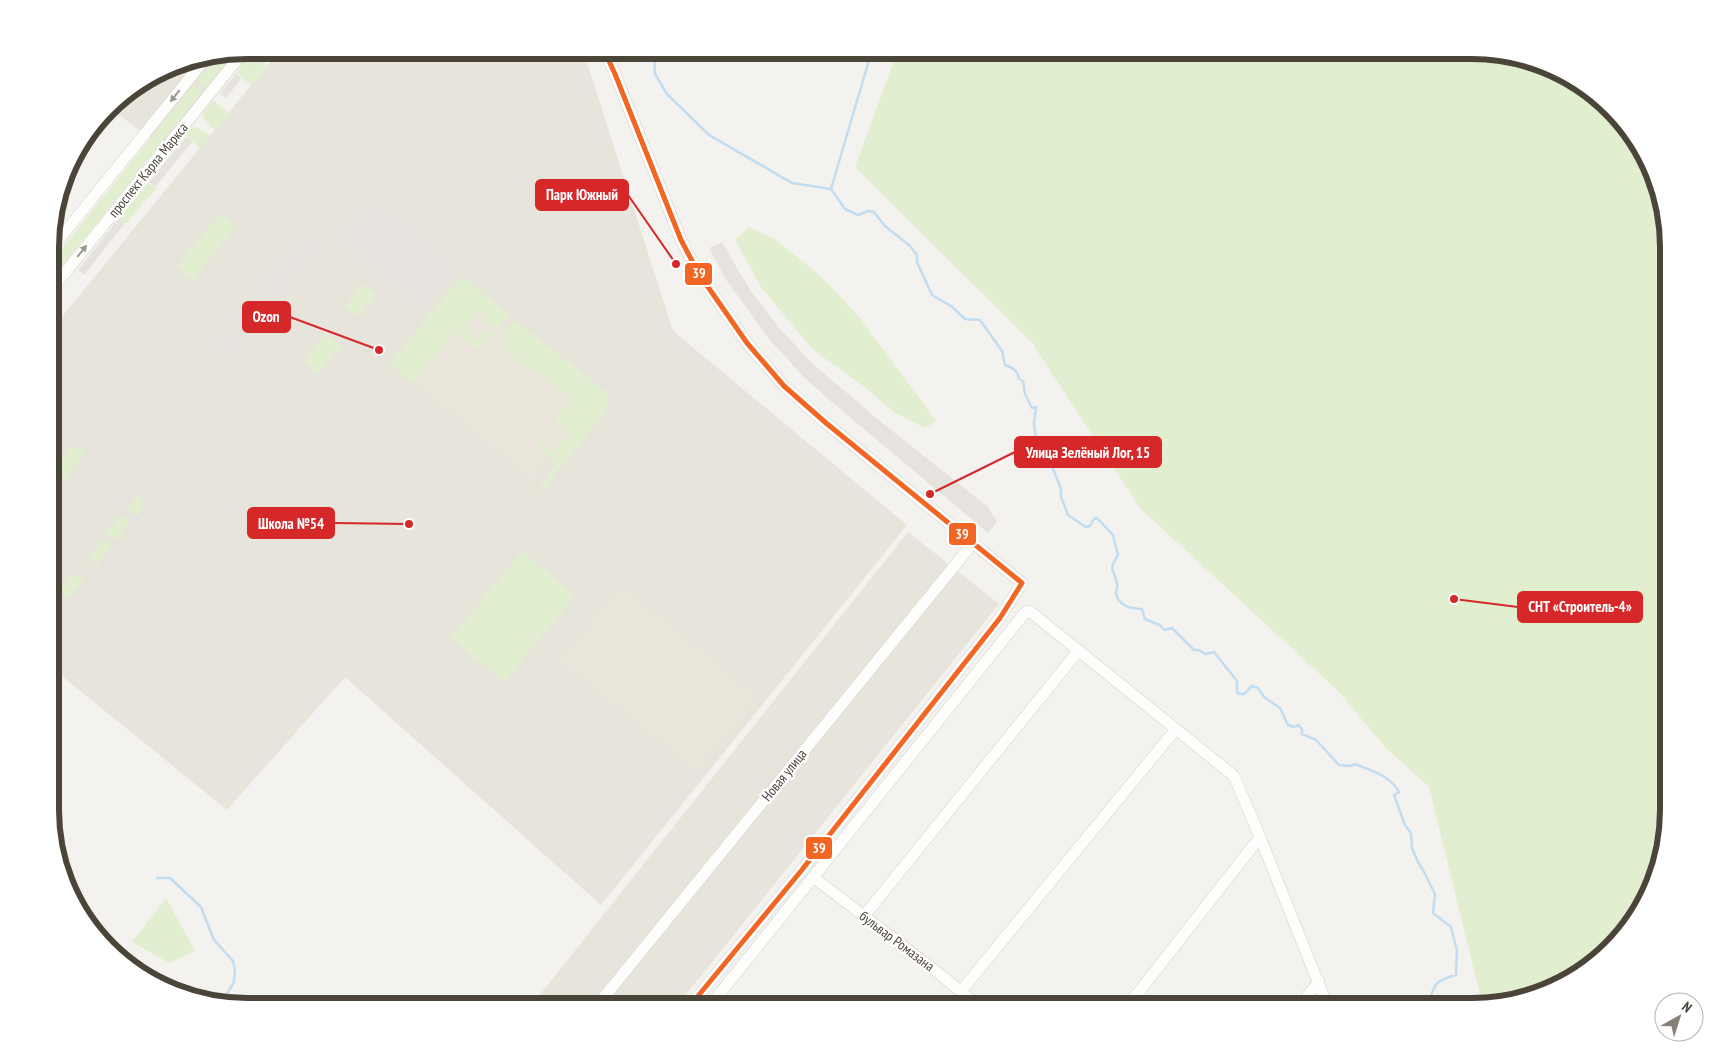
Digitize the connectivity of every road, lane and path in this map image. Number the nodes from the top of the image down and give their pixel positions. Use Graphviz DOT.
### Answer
graph roads {
  1 [pos="238,59"];
  2 [pos="608,59"];
  3 [pos="201,64"];
  4 [pos="59,239"];
  5 [pos="59,280"];
  6 [pos="972,543"];
  7 [pos="1079,650"];
  8 [pos="1176,729"];
  9 [pos="1260,837"];
  10 [pos="813,877"];
  11 [pos="864,916"];
  12 [pos="1319,981"];
  13 [pos="962,991"];
  14 [pos="603,998"];
  15 [pos="696,998"];
  16 [pos="715,998"];
  17 [pos="970,998"];
  18 [pos="1134,998"];
  19 [pos="1306,998"];
  20 [pos="1325,998"];
  5 -- 1 [label="street, проспект Карла Маркса, one-way"];
  2 -- 6 [label="street"];
  3 -- 4 [label="street, проспект Карла Маркса, one-way"];
  6 -- 14 [label="street, Новая улица"];
  6 -- 15 [label="street"];
  7 -- 8 [label="street"];
  7 -- 10 [label="street"];
  7 -- 11 [label="street"];
  8 -- 9 [label="street"];
  8 -- 13 [label="street"];
  9 -- 12 [label="street"];
  9 -- 18 [label="street"];
  10 -- 11 [label="street, бульвар Ромазана"];
  10 -- 16 [label="street"];
  11 -- 13 [label="street, бульвар Ромазана"];
  12 -- 19 [label="street"];
  12 -- 20 [label="street"];
  13 -- 17 [label="street, бульвар Ромазана"];
}
